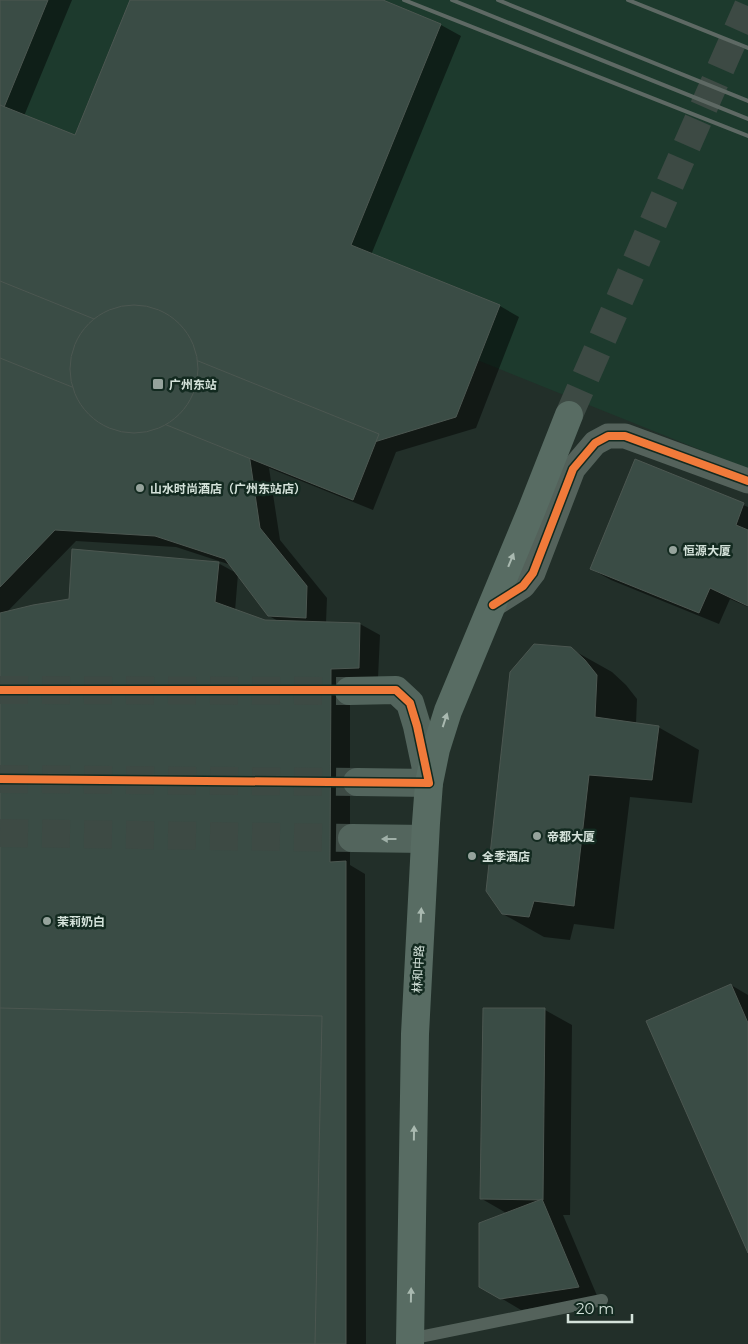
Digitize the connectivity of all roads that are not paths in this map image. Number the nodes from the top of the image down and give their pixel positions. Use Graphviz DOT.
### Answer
graph roads {
  1 [pos="569,415"];
  2 [pos="748,481"];
  3 [pos="493,605"];
  4 [pos="349,691"];
  5 [pos="357,782"];
  6 [pos="429,783"];
  7 [pos="352,838"];
  8 [pos="425,839"];
  9 [pos="602,1300"];
  10 [pos="410,1342"];
  3 -- 1 [label="main road, 林和中路, one-way"];
  2 -- 3 [label="street"];
  6 -- 3 [label="main road, 林和中路, one-way"];
  4 -- 6 [label="street"];
  5 -- 6 [label="street"];
  6 -- 8 [label="main road, 林和中路"];
  8 -- 7 [label="street, one-way"];
  10 -- 8 [label="main road, 林和中路, one-way"];
  9 -- 10 [label="lane"];
}
